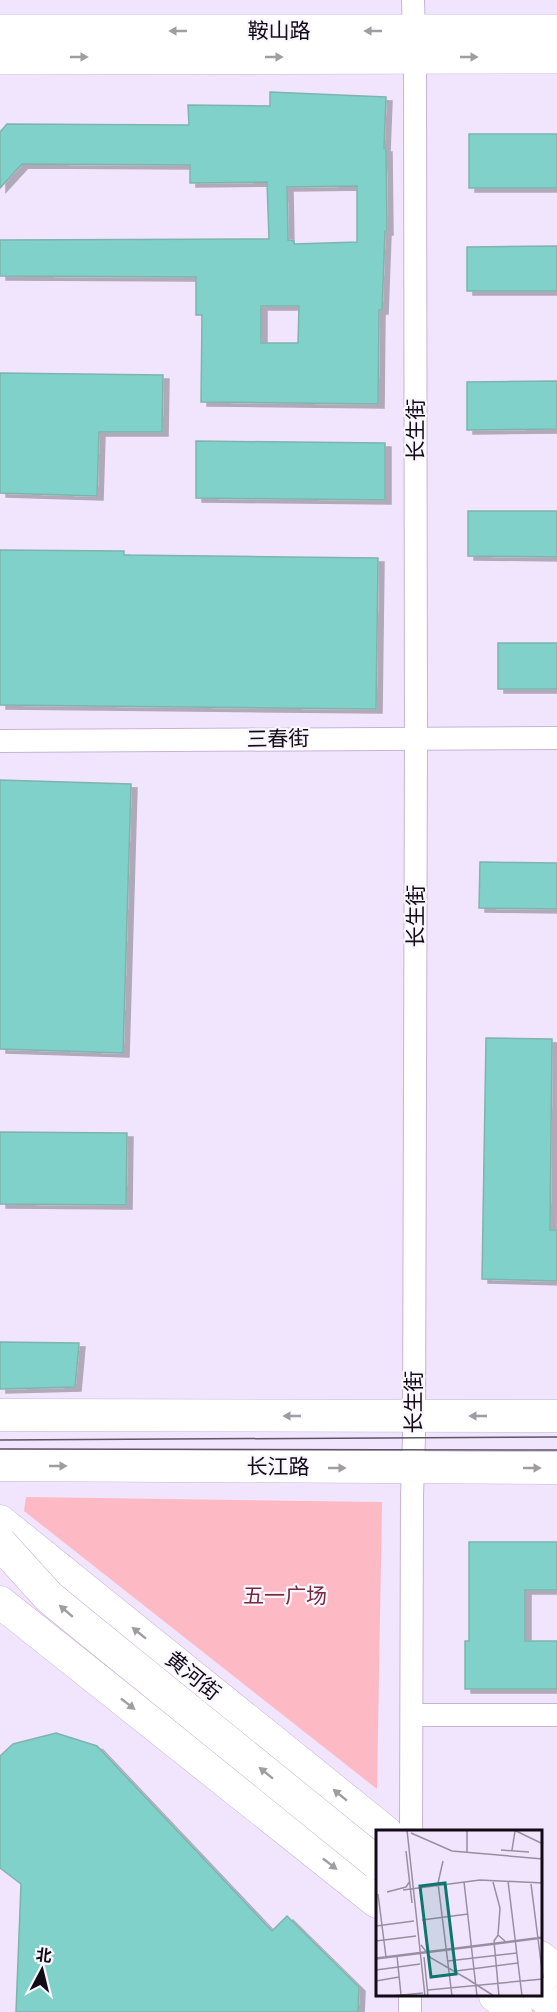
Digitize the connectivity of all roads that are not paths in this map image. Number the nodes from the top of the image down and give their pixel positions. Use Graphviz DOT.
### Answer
graph roads {
  1 [pos="0,9"];
  2 [pos="413,30"];
  3 [pos="0,31"];
  4 [pos="72,31"];
  5 [pos="557,31"];
  6 [pos="557,57"];
  7 [pos="10,61"];
  8 [pos="416,737"];
  9 [pos="557,738"];
  10 [pos="0,741"];
  11 [pos="0,1415"];
  12 [pos="414,1416"];
  13 [pos="557,1416"];
  14 [pos="0,1465"];
  15 [pos="413,1468"];
  16 [pos="557,1468"];
  17 [pos="0,1521"];
  18 [pos="0,1544"];
  19 [pos="0,1562"];
  20 [pos="56,1566"];
  21 [pos="4,1606"];
  22 [pos="412,1715"];
  23 [pos="557,1715"];
  24 [pos="384,1830"];
  25 [pos="411,1830"];
  26 [pos="376,1862"];
  27 [pos="376,1901"];
  28 [pos="542,1947"];
  29 [pos="557,1949"];
  30 [pos="542,1959"];
  31 [pos="557,1970"];
  32 [pos="497,1997"];
  33 [pos="516,2012"];
  1 -- 4 [label="main road"];
  2 -- 4 [label="main road, 鞍山路, one-way"];
  2 -- 5 [label="main road, 鞍山路"];
  2 -- 6 [label="main road, 鞍山路, one-way"];
  7 -- 2 [label="main road, 鞍山路, one-way"];
  2 -- 8 [label="street, 长生街"];
  3 -- 4 [label="main road, 鞍山路"];
  8 -- 9 [label="street, 三春街"];
  8 -- 10 [label="street, 三春街"];
  8 -- 12 [label="street, 长生街"];
  12 -- 11 [label="main road, one-way"];
  13 -- 12 [label="main road, one-way"];
  12 -- 15 [label="street, 长生街"];
  14 -- 15 [label="main road, 长江路, one-way"];
  15 -- 16 [label="main road, 长江路, one-way"];
  15 -- 22 [label="street, 长生街"];
  17 -- 20 [label="main road, 黄河街"];
  26 -- 18 [label="main road, one-way, bridge"];
  19 -- 20 [label="main road"];
  24 -- 20 [label="main road, 黄河街, one-way"];
  21 -- 27 [label="main road, one-way"];
  22 -- 23 [label="street"];
  22 -- 25 [label="street, 长生街"];
  28 -- 29 [label="street"];
  30 -- 31 [label="main road"];
  32 -- 33 [label="main road"];
}
